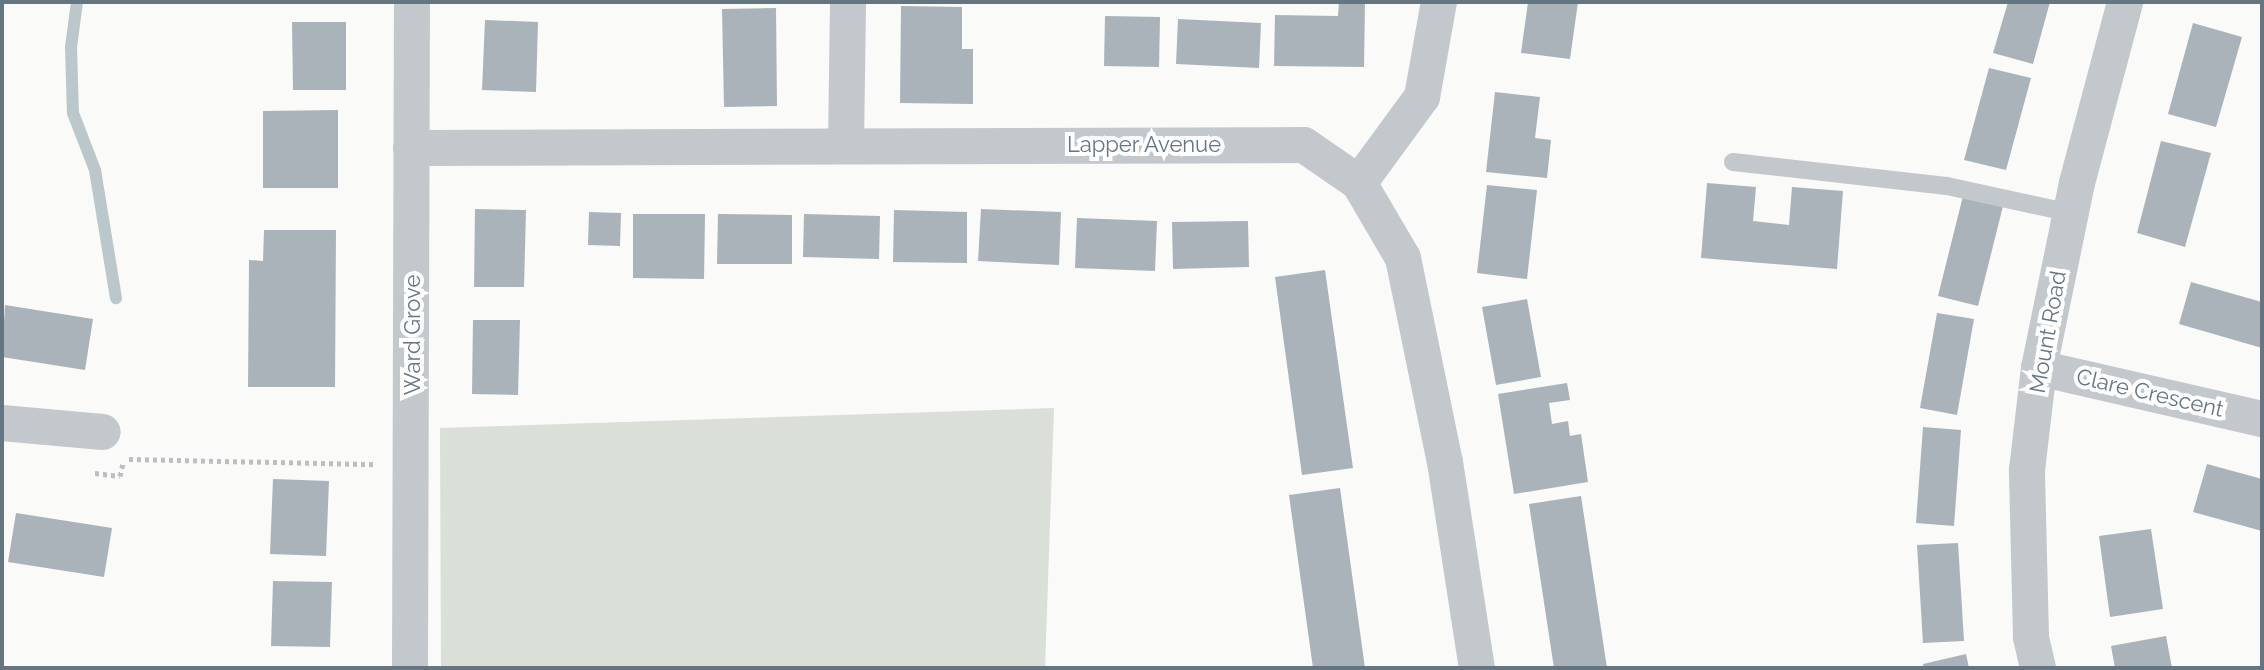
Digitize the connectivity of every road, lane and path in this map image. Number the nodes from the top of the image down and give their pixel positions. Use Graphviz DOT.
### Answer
graph roads {
  1 [pos="412,2"];
  2 [pos="848,2"];
  3 [pos="1439,2"];
  4 [pos="2125,2"];
  5 [pos="846,146"];
  6 [pos="411,148"];
  7 [pos="1733,162"];
  8 [pos="1359,183"];
  9 [pos="2071,213"];
  10 [pos="2039,368"];
  11 [pos="2262,419"];
  12 [pos="2,423"];
  13 [pos="103,432"];
  14 [pos="412,464"];
  15 [pos="79,472"];
  16 [pos="410,668"];
  17 [pos="1477,668"];
  18 [pos="2038,668"];
  1 -- 6 [label="street, Ward Grove"];
  2 -- 5 [label="street"];
  3 -- 8 [label="street"];
  4 -- 9 [label="street, Mount Road"];
  5 -- 6 [label="street, Lapper Avenue"];
  5 -- 8 [label="street, Lapper Avenue"];
  6 -- 14 [label="street, Ward Grove"];
  7 -- 9 [label="lane"];
  8 -- 17 [label="street, Lapper Avenue"];
  9 -- 10 [label="street, Mount Road"];
  10 -- 11 [label="street, Clare Crescent"];
  10 -- 18 [label="street, Mount Road"];
  12 -- 13 [label="street"];
  14 -- 15 [label="path"];
  14 -- 16 [label="street, Ward Grove"];
}
